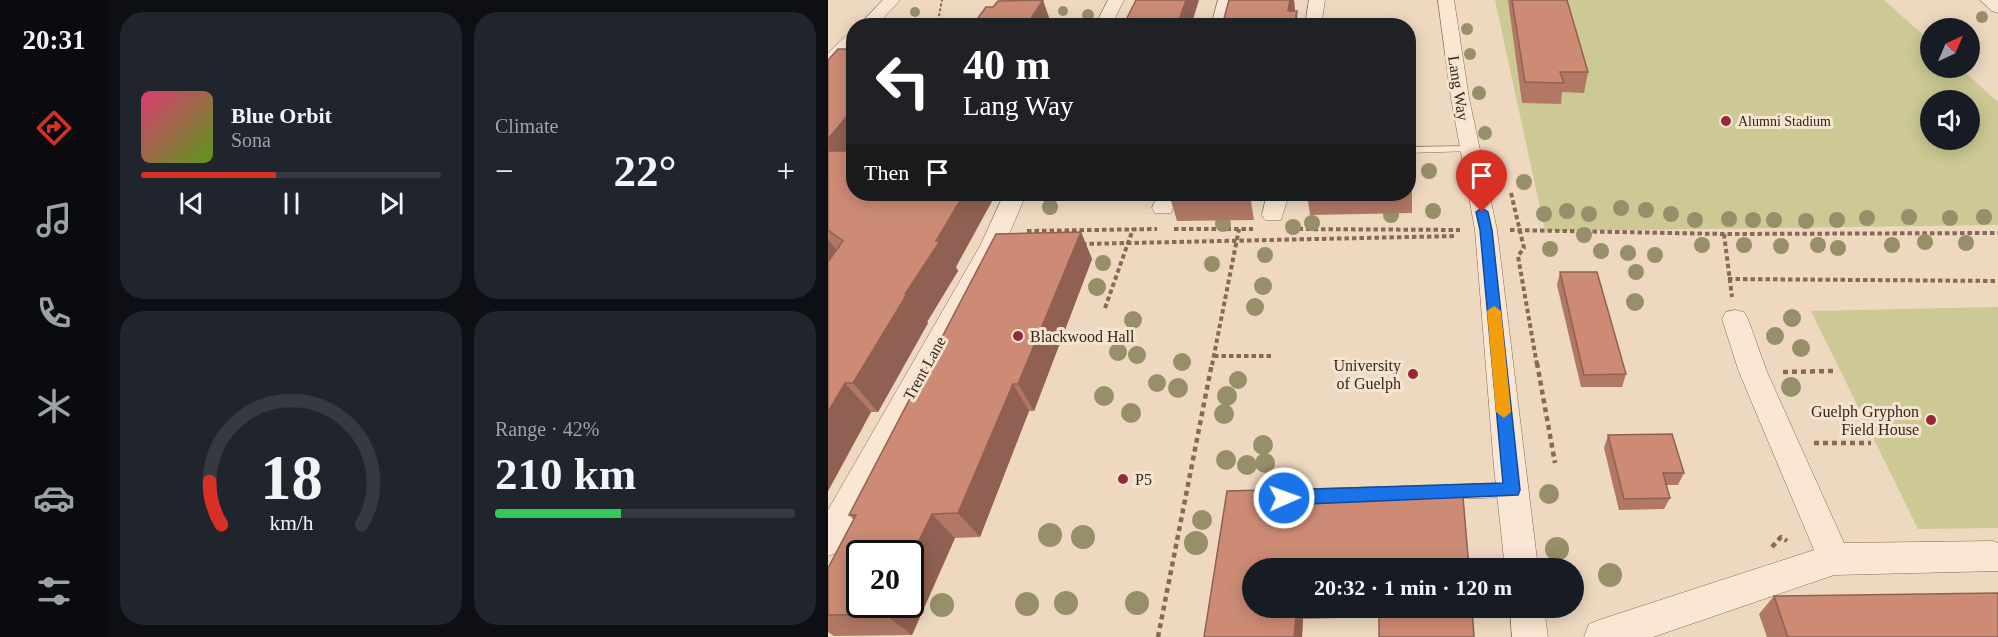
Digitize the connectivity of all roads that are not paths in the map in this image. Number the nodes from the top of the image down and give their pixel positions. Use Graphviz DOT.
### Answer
graph roads {
  1 [pos="892,0"];
  2 [pos="1116,0"];
  3 [pos="1226,0"];
  4 [pos="1317,0"];
  5 [pos="1446,0"];
  6 [pos="1988,0"];
  7 [pos="1998,8"];
  8 [pos="874,18"];
  9 [pos="1107,18"];
  10 [pos="1221,18"];
  11 [pos="1314,18"];
  12 [pos="846,46"];
  13 [pos="828,63"];
  14 [pos="1469,149"];
  15 [pos="1416,150"];
  16 [pos="1012,201"];
  17 [pos="1278,201"];
  18 [pos="1280,222"];
  19 [pos="1736,319"];
  20 [pos="1512,490"];
  21 [pos="1426,493"];
  22 [pos="828,541"];
  23 [pos="1993,557"];
  24 [pos="1521,558"];
  25 [pos="1834,559"];
  26 [pos="1528,618"];
  27 [pos="1530,637"];
  28 [pos="1536,637"];
  29 [pos="1602,637"];
  1 -- 8 [label="street"];
  2 -- 9 [label="street"];
  3 -- 10 [label="street"];
  4 -- 11 [label="street"];
  5 -- 14 [label="street, Lang Way"];
  6 -- 7 [label="street"];
  12 -- 13 [label="street"];
  14 -- 15 [label="lane"];
  14 -- 20 [label="street, Lang Way"];
  16 -- 22 [label="street, Trent Lane"];
  17 -- 18 [label="street"];
  19 -- 25 [label="street"];
  20 -- 21 [label="lane"];
  20 -- 24 [label="street, Lang Way"];
  23 -- 25 [label="street"];
  25 -- 29 [label="street"];
  26 -- 27 [label="street"];
  27 -- 28 [label="street"];
}
